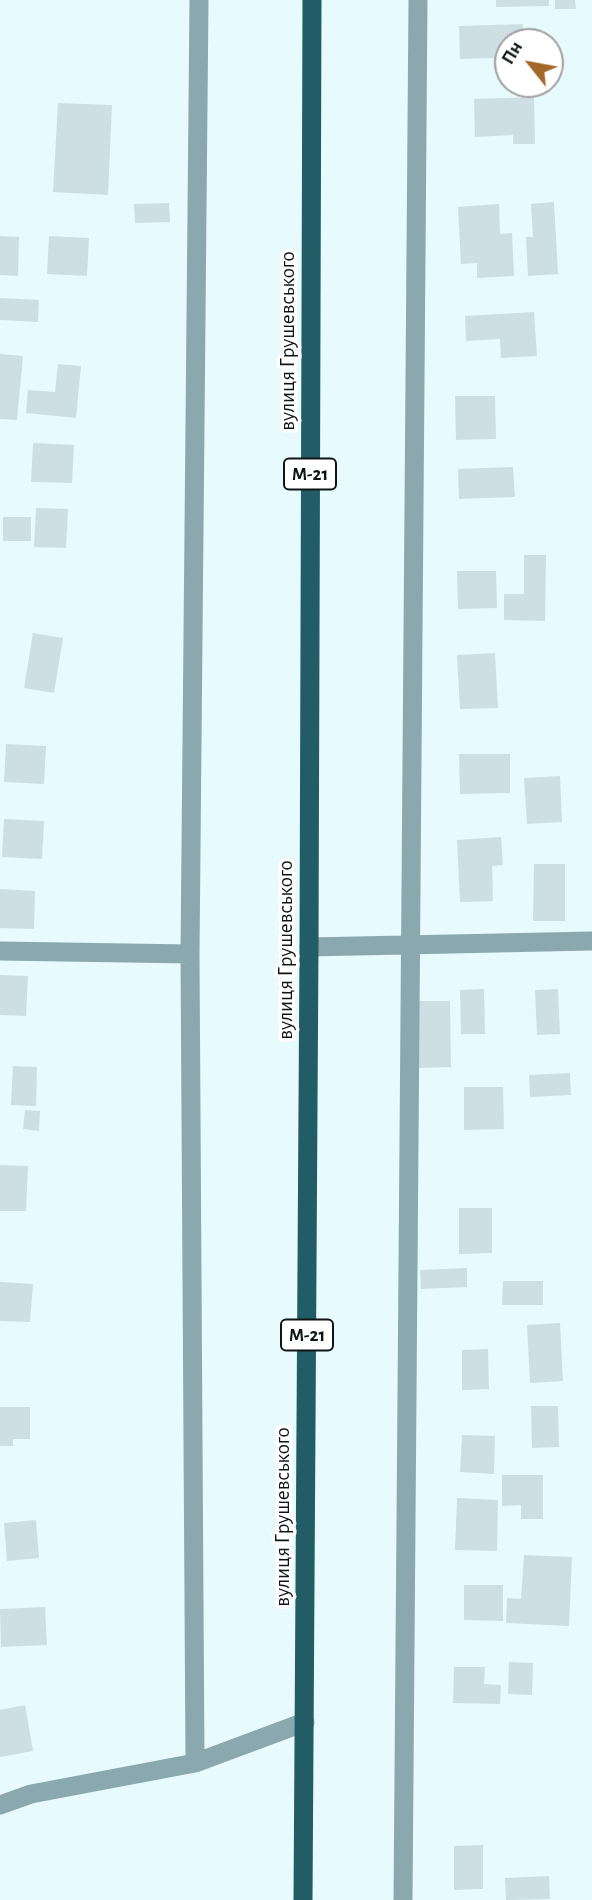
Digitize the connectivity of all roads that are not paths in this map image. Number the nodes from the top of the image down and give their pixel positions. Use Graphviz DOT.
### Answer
graph roads {
  1 [pos="199,0"];
  2 [pos="312,0"];
  3 [pos="418,0"];
  4 [pos="592,941"];
  5 [pos="411,945"];
  6 [pos="309,947"];
  7 [pos="0,951"];
  8 [pos="190,954"];
  9 [pos="305,1722"];
  10 [pos="195,1763"];
  11 [pos="0,1805"];
  12 [pos="303,1900"];
  13 [pos="403,1900"];
  1 -- 8 [label="street"];
  2 -- 6 [label="highway, вулиця Грушевського / М-21"];
  3 -- 5 [label="street"];
  4 -- 5 [label="street"];
  5 -- 6 [label="street"];
  5 -- 13 [label="street"];
  6 -- 9 [label="highway, вулиця Грушевського / М-21"];
  7 -- 8 [label="street"];
  8 -- 10 [label="street"];
  9 -- 10 [label="street"];
  9 -- 12 [label="highway, вулиця Грушевського / М-21"];
  10 -- 11 [label="street"];
}
